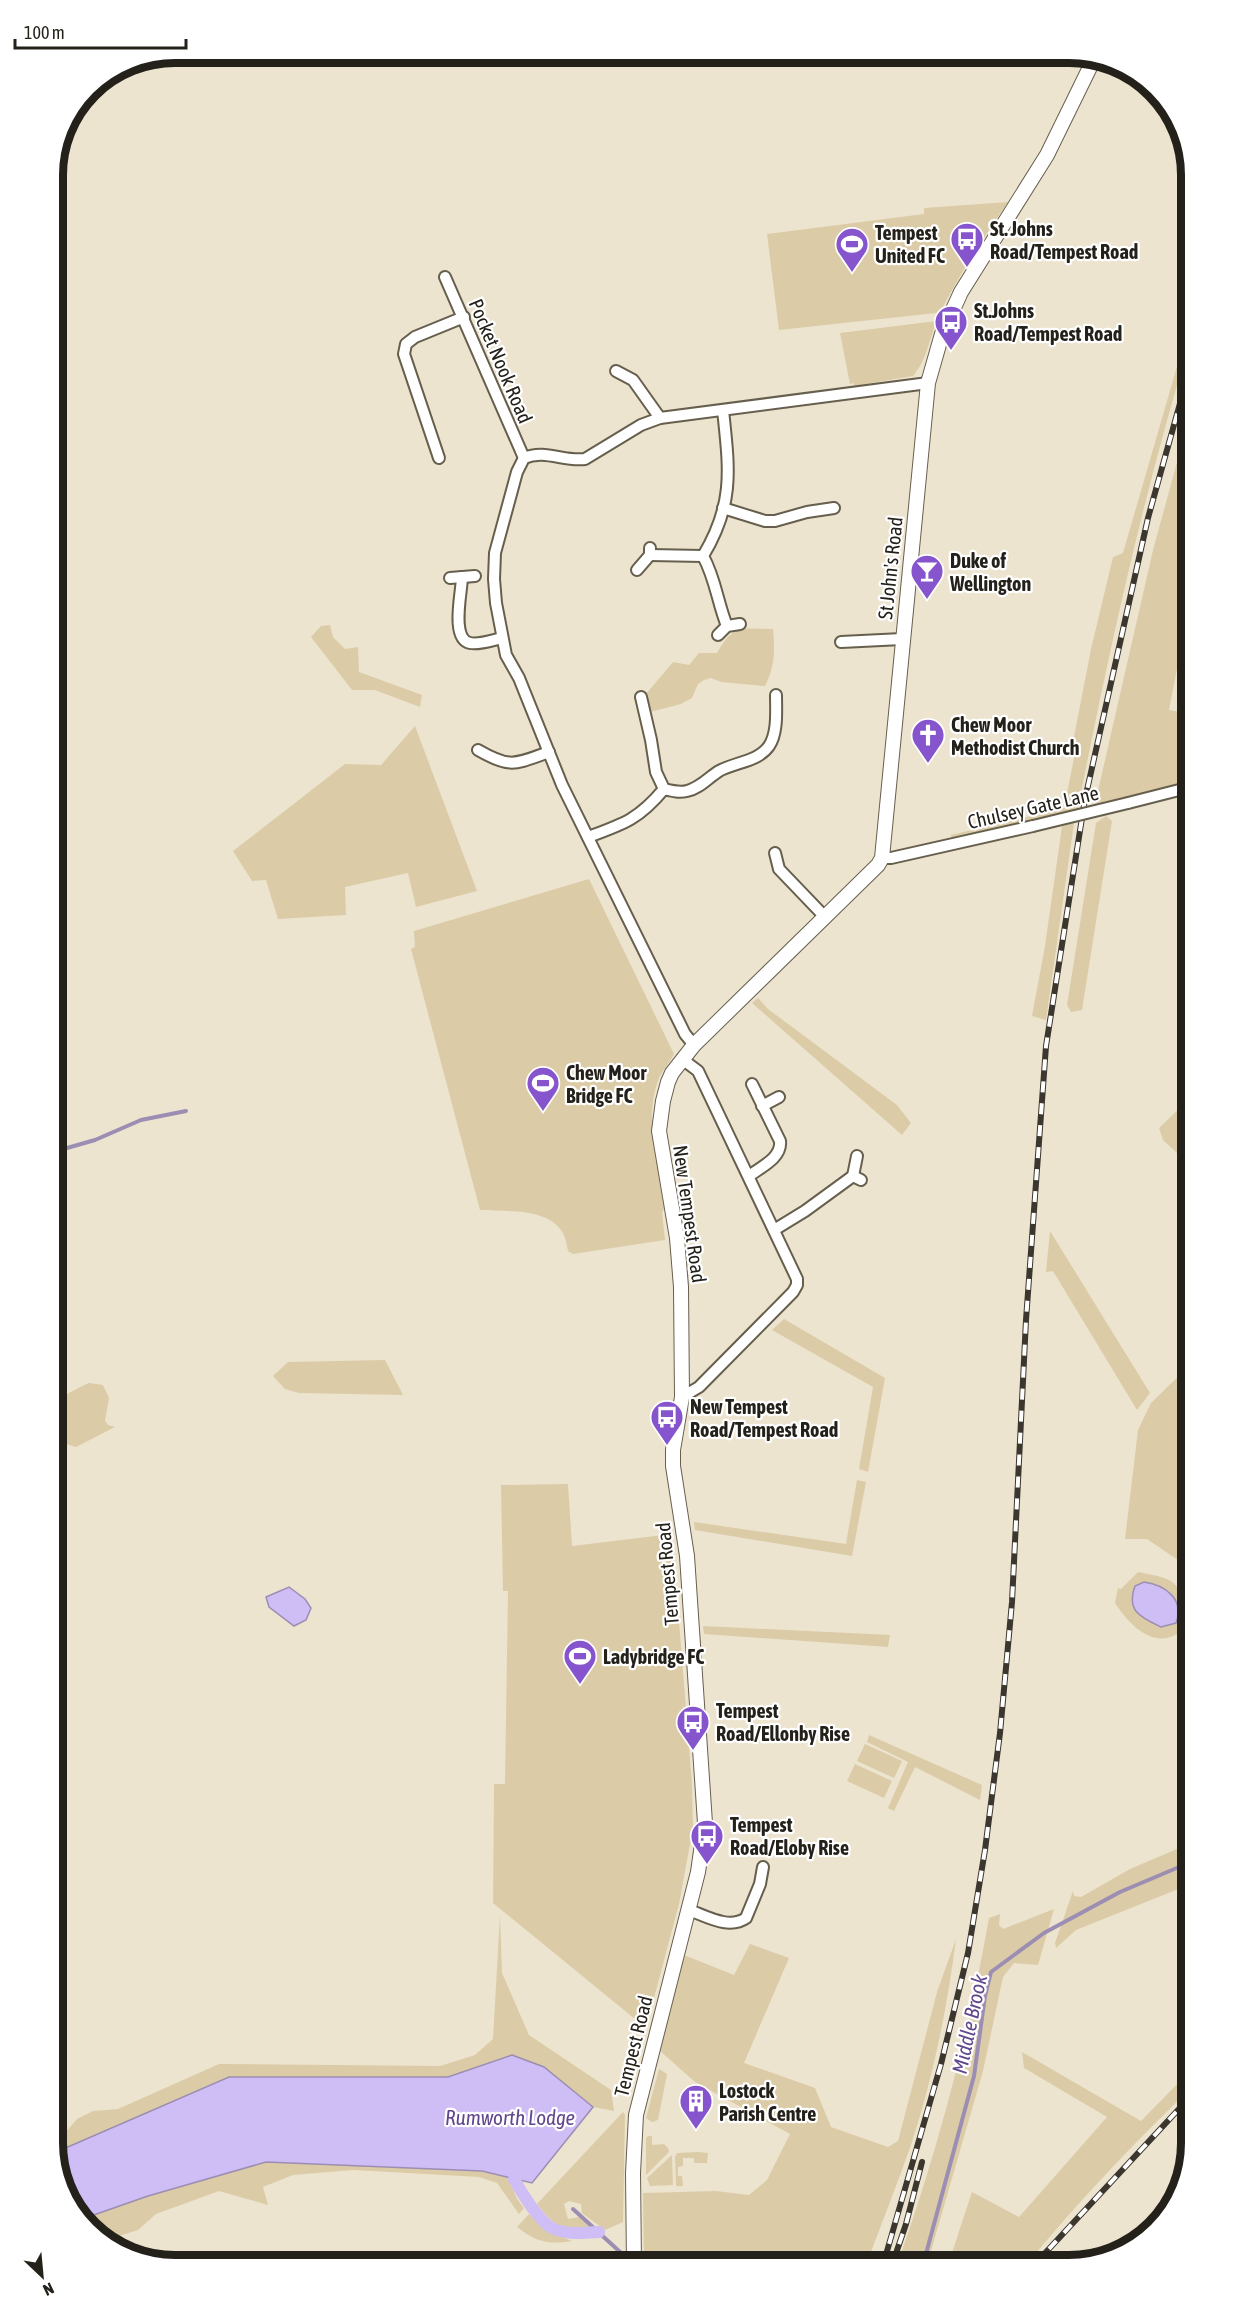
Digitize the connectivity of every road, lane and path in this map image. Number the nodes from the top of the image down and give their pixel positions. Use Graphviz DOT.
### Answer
graph roads {
  1 [pos="1091,65"];
  2 [pos="445,277"];
  3 [pos="464,317"];
  4 [pos="616,371"];
  5 [pos="928,383"];
  6 [pos="723,410"];
  7 [pos="660,418"];
  8 [pos="439,458"];
  9 [pos="524,458"];
  10 [pos="723,508"];
  11 [pos="834,508"];
  12 [pos="703,556"];
  13 [pos="637,570"];
  14 [pos="475,576"];
  15 [pos="740,624"];
  16 [pos="727,626"];
  17 [pos="718,635"];
  18 [pos="502,638"];
  19 [pos="902,639"];
  20 [pos="841,642"];
  21 [pos="776,695"];
  22 [pos="641,697"];
  23 [pos="478,750"];
  24 [pos="549,752"];
  25 [pos="664,789"];
  26 [pos="1181,790"];
  27 [pos="588,837"];
  28 [pos="775,853"];
  29 [pos="882,858"];
  30 [pos="766,868"];
  31 [pos="779,869"];
  32 [pos="825,917"];
  33 [pos="694,1045"];
  34 [pos="682,1059"];
  35 [pos="752,1084"];
  36 [pos="778,1097"];
  37 [pos="762,1106"];
  38 [pos="857,1156"];
  39 [pos="749,1176"];
  40 [pos="774,1230"];
  41 [pos="682,1397"];
  42 [pos="763,1867"];
  43 [pos="689,1910"];
  44 [pos="634,2255"];
  1 -- 5 [label="street, St John's Road"];
  2 -- 3 [label="street, Pocket Nook Road"];
  3 -- 8 [label="street"];
  3 -- 9 [label="street, Pocket Nook Road"];
  4 -- 7 [label="street"];
  5 -- 6 [label="street"];
  5 -- 19 [label="street, St John's Road"];
  6 -- 7 [label="street"];
  6 -- 10 [label="street"];
  7 -- 9 [label="street"];
  9 -- 18 [label="street"];
  10 -- 11 [label="street"];
  10 -- 12 [label="street"];
  12 -- 13 [label="street"];
  12 -- 16 [label="street"];
  14 -- 18 [label="street"];
  15 -- 16 [label="street"];
  16 -- 17 [label="street"];
  18 -- 24 [label="street"];
  19 -- 20 [label="street"];
  19 -- 29 [label="street, St John's Road"];
  21 -- 25 [label="street"];
  22 -- 25 [label="street"];
  23 -- 24 [label="street"];
  24 -- 27 [label="street"];
  25 -- 27 [label="street"];
  26 -- 29 [label="street, Chulsey Gate Lane, bridge"];
  27 -- 33 [label="street"];
  28 -- 31 [label="street"];
  29 -- 32 [label="street"];
  30 -- 31 [label="street"];
  31 -- 32 [label="street"];
  32 -- 33 [label="street"];
  33 -- 34 [label="street, New Tempest Road"];
  34 -- 39 [label="street"];
  34 -- 41 [label="street, New Tempest Road"];
  35 -- 37 [label="street"];
  36 -- 37 [label="street"];
  37 -- 39 [label="street"];
  38 -- 40 [label="street"];
  39 -- 40 [label="street"];
  40 -- 41 [label="street"];
  41 -- 43 [label="street, Tempest Road"];
  42 -- 43 [label="street"];
  43 -- 44 [label="street, Tempest Road"];
}
